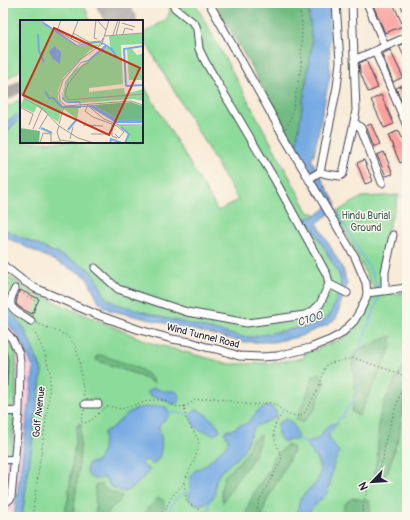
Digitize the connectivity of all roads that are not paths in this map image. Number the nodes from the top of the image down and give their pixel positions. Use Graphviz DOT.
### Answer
graph roads {
  1 [pos="172,3"];
  2 [pos="209,3"];
  3 [pos="336,3"];
  4 [pos="367,3"];
  5 [pos="355,4"];
  6 [pos="407,37"];
  7 [pos="385,46"];
  8 [pos="375,51"];
  9 [pos="354,60"];
  10 [pos="354,122"];
  11 [pos="407,126"];
  12 [pos="315,175"];
  13 [pos="382,183"];
  14 [pos="393,235"];
  15 [pos="3,264"];
  16 [pos="95,268"];
  17 [pos="333,285"];
  18 [pos="407,288"];
  19 [pos="15,289"];
  20 [pos="380,291"];
  21 [pos="347,293"];
  22 [pos="367,293"];
  23 [pos="31,321"];
  24 [pos="3,329"];
  25 [pos="85,404"];
  26 [pos="98,404"];
  27 [pos="19,411"];
  28 [pos="3,412"];
  29 [pos="15,459"];
  30 [pos="3,460"];
  31 [pos="3,503"];
  1 -- 17 [label="street"];
  2 -- 12 [label="street"];
  3 -- 12 [label="street"];
  4 -- 7 [label="street"];
  5 -- 9 [label="street"];
  6 -- 7 [label="street"];
  7 -- 8 [label="street"];
  8 -- 9 [label="street"];
  8 -- 11 [label="street"];
  9 -- 10 [label="street"];
  10 -- 12 [label="street"];
  10 -- 13 [label="street"];
  12 -- 22 [label="street"];
  14 -- 20 [label="street"];
  15 -- 22 [label="street, Wind Tunnel Road"];
  16 -- 17 [label="street"];
  17 -- 21 [label="street"];
  18 -- 20 [label="street"];
  19 -- 23 [label="street"];
  20 -- 22 [label="street"];
  24 -- 27 [label="street"];
  25 -- 26 [label="street"];
  27 -- 28 [label="street"];
  27 -- 29 [label="street"];
  29 -- 30 [label="street"];
  29 -- 31 [label="street"];
}
